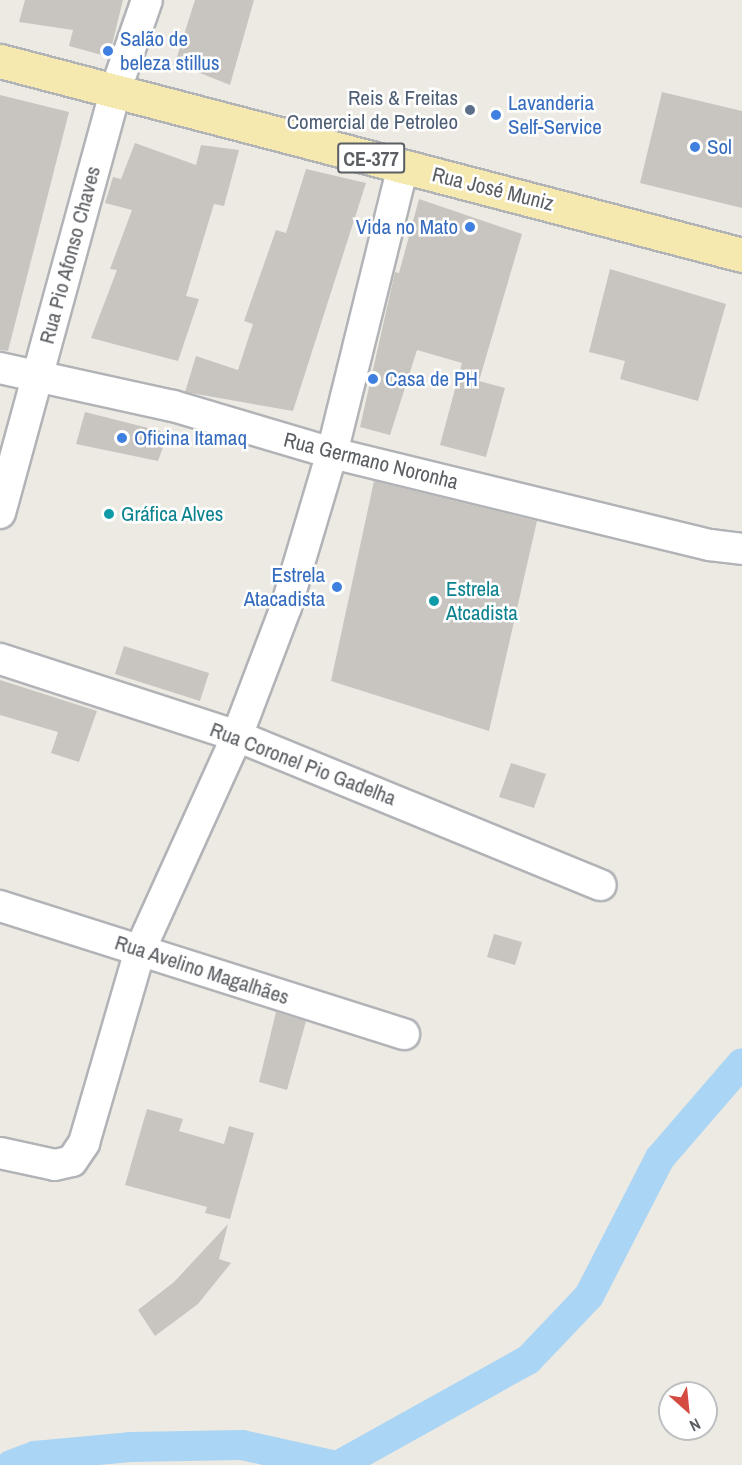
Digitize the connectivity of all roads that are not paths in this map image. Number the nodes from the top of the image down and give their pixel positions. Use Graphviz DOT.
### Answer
graph roads {
  1 [pos="147,0"];
  2 [pos="0,61"];
  3 [pos="116,89"];
  4 [pos="403,167"];
  5 [pos="742,255"];
  6 [pos="0,368"];
  7 [pos="37,376"];
  8 [pos="332,453"];
  9 [pos="0,513"];
  10 [pos="742,549"];
  11 [pos="0,659"];
  12 [pos="237,736"];
  13 [pos="601,885"];
  14 [pos="0,906"];
  15 [pos="140,950"];
  16 [pos="404,1034"];
  17 [pos="0,1153"];
  1 -- 3 [label="street, Rua Pio Afonso Chaves"];
  2 -- 3 [label="main road, Rua José Muniz / CE-377"];
  3 -- 4 [label="main road, Rua José Muniz / CE-377"];
  3 -- 7 [label="street, Rua Pio Afonso Chaves"];
  4 -- 5 [label="main road, Rua José Muniz / CE-377"];
  4 -- 8 [label="street"];
  6 -- 7 [label="street, Rua Germano Noronha"];
  7 -- 8 [label="street, Rua Germano Noronha"];
  7 -- 9 [label="street, Rua Pio Afonso Chaves"];
  8 -- 10 [label="street, Rua Germano Noronha"];
  8 -- 12 [label="street"];
  11 -- 12 [label="street, Rua Coronel Pio Gadelha"];
  12 -- 13 [label="street, Rua Coronel Pio Gadelha"];
  12 -- 15 [label="street"];
  14 -- 15 [label="street, Rua Avelino Magalhães"];
  15 -- 16 [label="street, Rua Avelino Magalhães"];
  15 -- 17 [label="street"];
}
